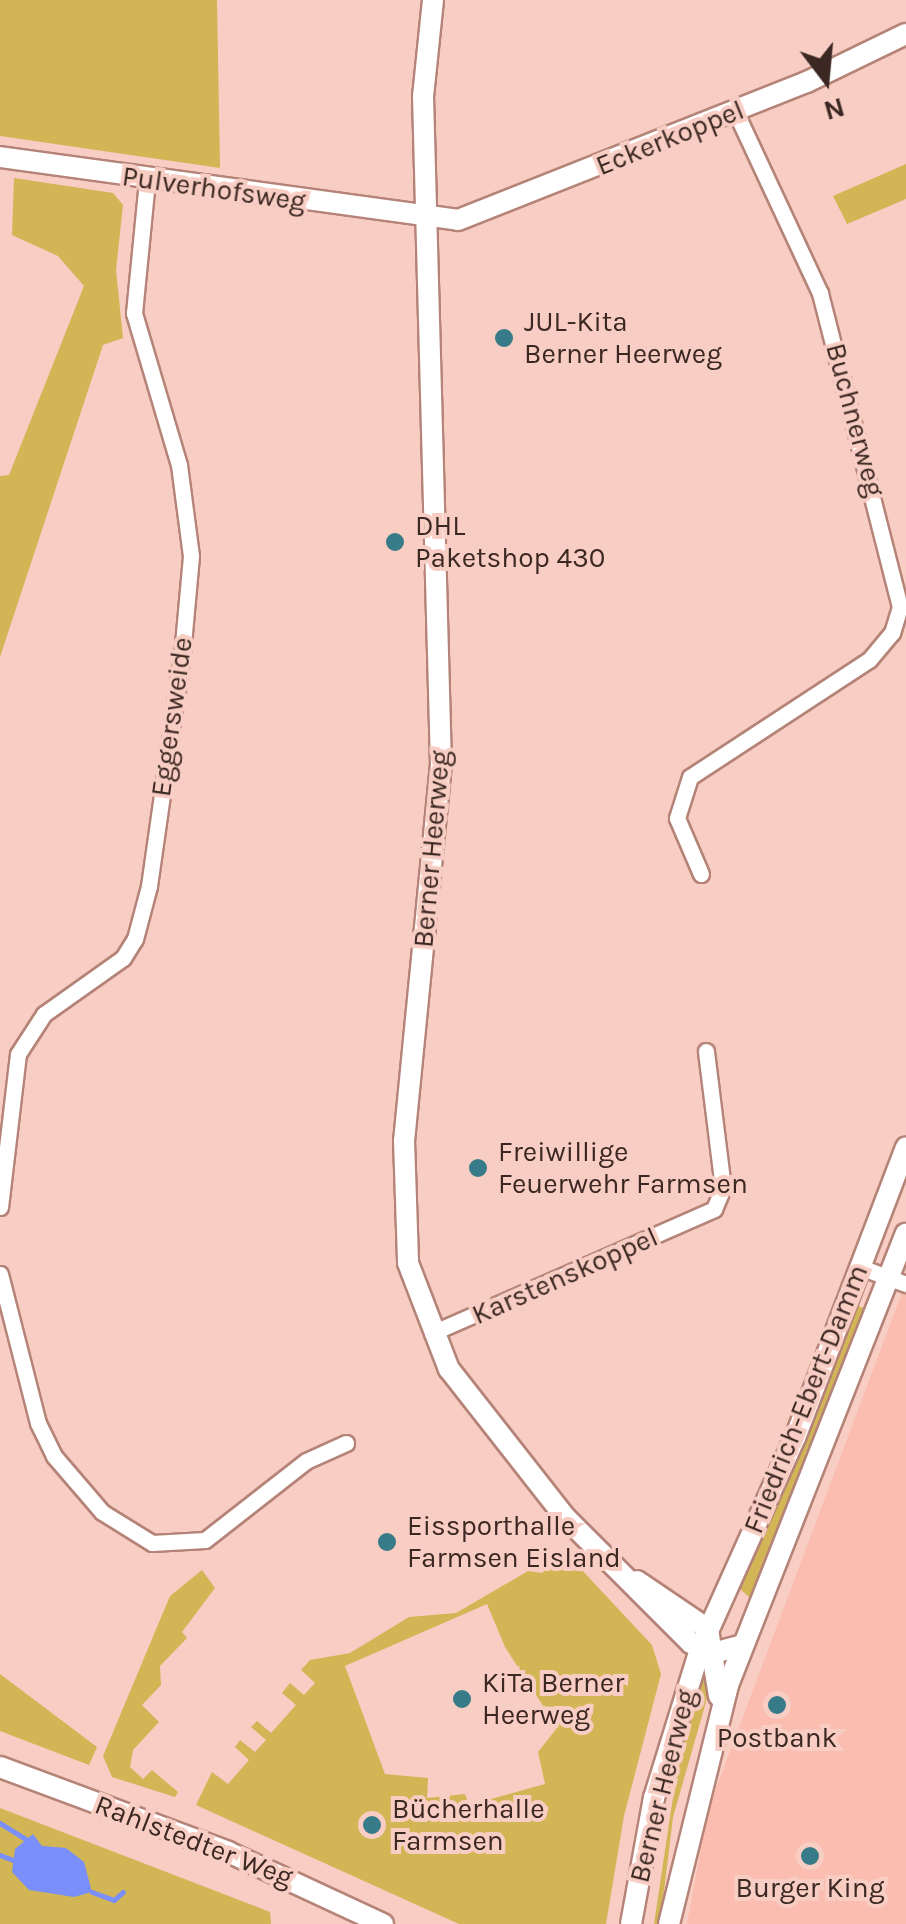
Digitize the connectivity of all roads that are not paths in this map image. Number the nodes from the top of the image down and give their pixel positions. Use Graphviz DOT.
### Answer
graph roads {
  1 [pos="433,0"];
  2 [pos="906,34"];
  3 [pos="736,111"];
  4 [pos="0,157"];
  5 [pos="147,180"];
  6 [pos="428,218"];
  7 [pos="701,874"];
  8 [pos="706,1051"];
  9 [pos="906,1148"];
  10 [pos="0,1207"];
  11 [pos="906,1234"];
  12 [pos="860,1267"];
  13 [pos="0,1274"];
  14 [pos="897,1281"];
  15 [pos="432,1333"];
  16 [pos="346,1443"];
  17 [pos="709,1643"];
  18 [pos="743,1644"];
  19 [pos="719,1723"];
  20 [pos="0,1768"];
  21 [pos="383,1924"];
  22 [pos="631,1924"];
  23 [pos="669,1924"];
  1 -- 6 [label="street, Berner Heerweg"];
  2 -- 3 [label="street, Eckerkoppel"];
  3 -- 6 [label="street, Eckerkoppel"];
  3 -- 7 [label="street, Buchnerweg"];
  4 -- 5 [label="street, Pulverhofsweg"];
  5 -- 6 [label="street, Pulverhofsweg"];
  5 -- 10 [label="street, Eggersweide"];
  6 -- 15 [label="street, Berner Heerweg"];
  8 -- 15 [label="street, Karstenskoppel"];
  9 -- 12 [label="street, Friedrich-Ebert-Damm"];
  11 -- 14 [label="street, Friedrich-Ebert-Damm"];
  12 -- 14 [label="street"];
  12 -- 17 [label="street, Friedrich-Ebert-Damm"];
  13 -- 16 [label="street"];
  14 -- 18 [label="street, Friedrich-Ebert-Damm"];
  15 -- 17 [label="street, Berner Heerweg"];
  17 -- 18 [label="street"];
  17 -- 19 [label="street, Berner Heerweg"];
  17 -- 22 [label="street, Berner Heerweg"];
  18 -- 19 [label="street, Berner Heerweg"];
  19 -- 23 [label="street, Berner Heerweg"];
  20 -- 21 [label="street, Rahlstedter Weg"];
}
